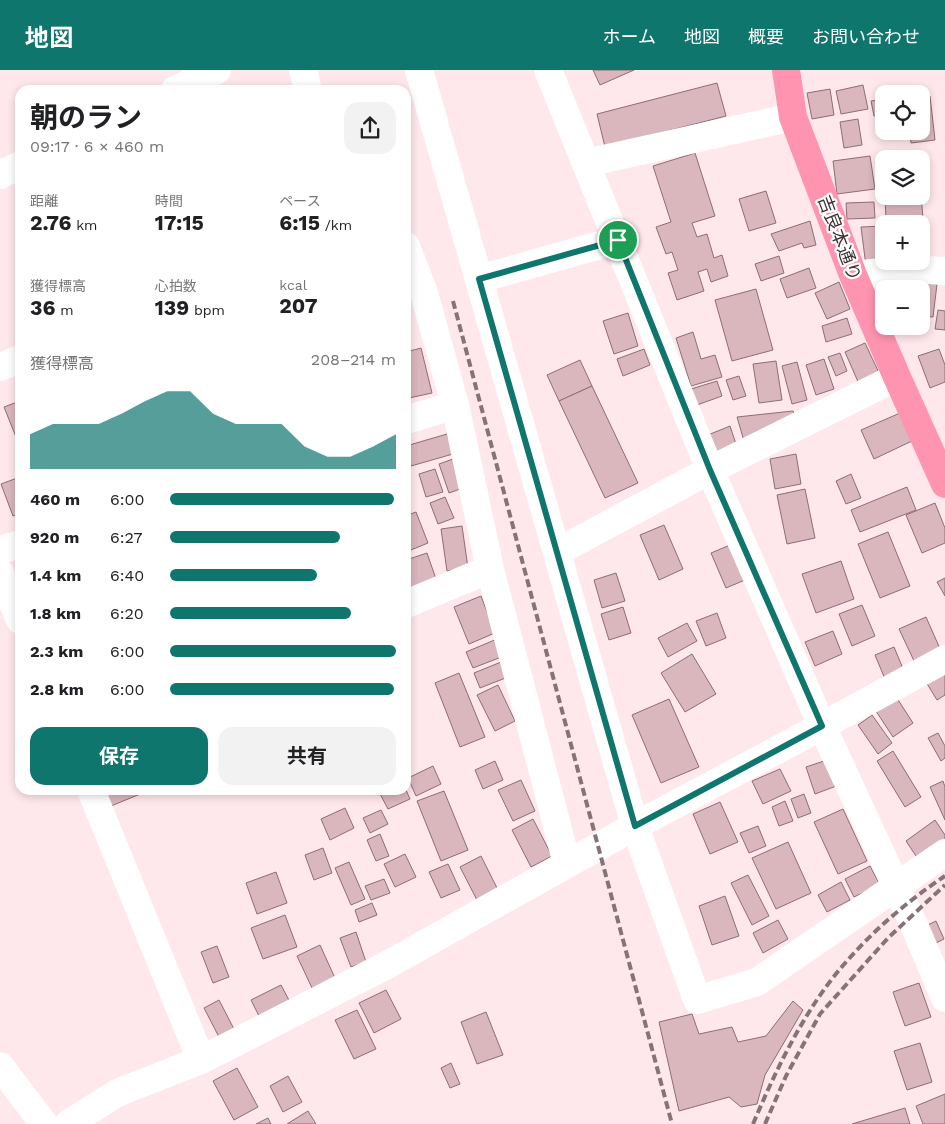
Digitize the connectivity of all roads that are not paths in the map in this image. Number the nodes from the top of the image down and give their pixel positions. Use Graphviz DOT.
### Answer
graph roads {
  1 [pos="217,70"];
  2 [pos="303,70"];
  3 [pos="419,70"];
  4 [pos="548,70"];
  5 [pos="786,70"];
  6 [pos="186,85"];
  7 [pos="307,85"];
  8 [pos="793,118"];
  9 [pos="586,163"];
  10 [pos="15,168"];
  11 [pos="0,175"];
  12 [pos="618,240"];
  13 [pos="411,259"];
  14 [pos="945,271"];
  15 [pos="853,275"];
  16 [pos="479,279"];
  17 [pos="15,361"];
  18 [pos="0,367"];
  19 [pos="897,377"];
  20 [pos="455,404"];
  21 [pos="411,418"];
  22 [pos="710,470"];
  23 [pos="945,484"];
  24 [pos="15,546"];
  25 [pos="0,550"];
  26 [pos="558,552"];
  27 [pos="490,569"];
  28 [pos="0,573"];
  29 [pos="411,602"];
  30 [pos="15,608"];
  31 [pos="945,658"];
  32 [pos="822,726"];
  33 [pos="93,795"];
  34 [pos="635,826"];
  35 [pos="945,853"];
  36 [pos="567,864"];
  37 [pos="897,887"];
  38 [pos="945,998"];
  39 [pos="201,1060"];
  40 [pos="0,1066"];
  41 [pos="44,1124"];
  42 [pos="68,1124"];
  1 -- 6 [label="street"];
  2 -- 7 [label="street"];
  3 -- 16 [label="street"];
  4 -- 9 [label="street"];
  5 -- 8 [label="highway, 吉良本通り"];
  8 -- 9 [label="street"];
  8 -- 15 [label="highway, 吉良本通り"];
  9 -- 12 [label="street"];
  10 -- 11 [label="street"];
  12 -- 16 [label="street"];
  12 -- 22 [label="street"];
  13 -- 20 [label="street"];
  14 -- 15 [label="street"];
  15 -- 19 [label="highway, 吉良本通り"];
  16 -- 26 [label="street"];
  17 -- 18 [label="street"];
  19 -- 22 [label="street"];
  19 -- 23 [label="highway, 吉良本通り"];
  20 -- 21 [label="street"];
  20 -- 27 [label="street"];
  22 -- 26 [label="street"];
  22 -- 32 [label="street"];
  24 -- 25 [label="street"];
  26 -- 34 [label="street"];
  27 -- 29 [label="street"];
  27 -- 36 [label="street"];
  28 -- 30 [label="street"];
  31 -- 32 [label="street"];
  32 -- 34 [label="street"];
  32 -- 37 [label="street"];
  33 -- 39 [label="street"];
  34 -- 36 [label="street"];
  34 -- 37 [label="street"];
  35 -- 37 [label="street"];
  36 -- 39 [label="street"];
  37 -- 38 [label="street"];
  39 -- 42 [label="street"];
  40 -- 41 [label="street"];
}
